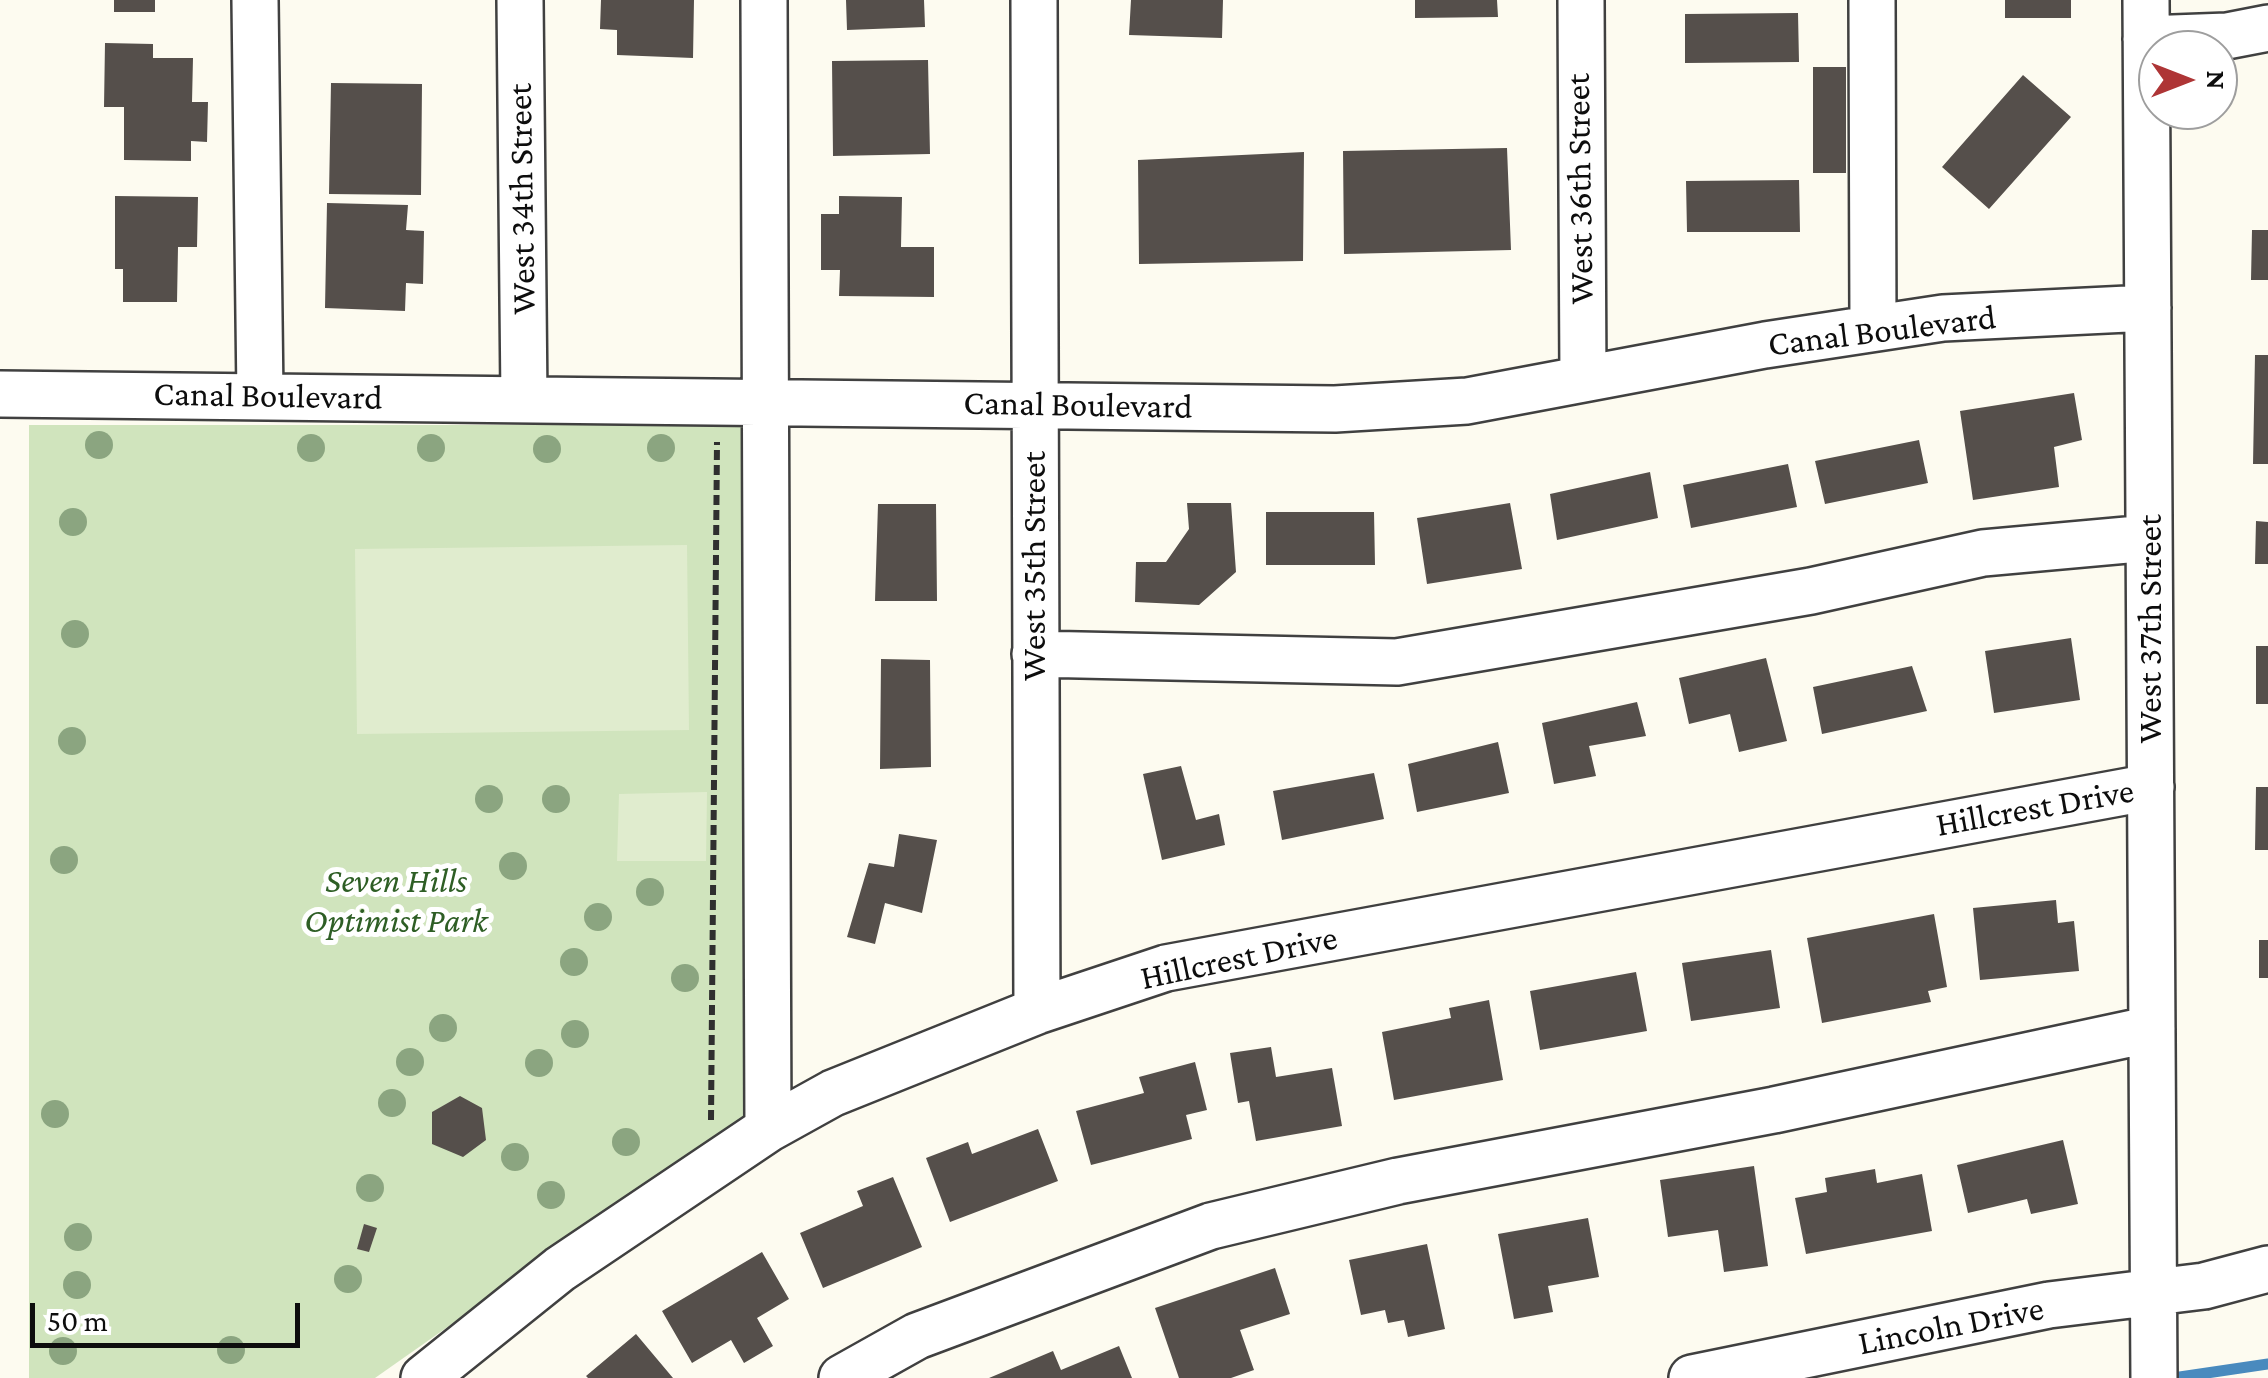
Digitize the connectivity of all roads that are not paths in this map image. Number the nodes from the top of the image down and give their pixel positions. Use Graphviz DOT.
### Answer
graph roads {
  1 [pos="255,0"];
  2 [pos="520,0"];
  3 [pos="764,0"];
  4 [pos="1034,0"];
  5 [pos="1580,0"];
  6 [pos="1872,0"];
  7 [pos="2146,20"];
  8 [pos="2268,28"];
  9 [pos="2148,308"];
  10 [pos="1873,328"];
  11 [pos="1583,379"];
  12 [pos="0,394"];
  13 [pos="260,396"];
  14 [pos="524,399"];
  15 [pos="765,402"];
  16 [pos="1034,404"];
  17 [pos="2150,538"];
  18 [pos="1035,654"];
  19 [pos="2151,787"];
  20 [pos="1036,1011"];
  21 [pos="2152,1029"];
  22 [pos="768,1129"];
  23 [pos="2268,1269"];
  24 [pos="2154,1296"];
  25 [pos="424,1378"];
  26 [pos="842,1378"];
  27 [pos="1692,1378"];
  28 [pos="2154,1378"];
  1 -- 13 [label="street"];
  2 -- 14 [label="street, West 34th Street"];
  3 -- 15 [label="street"];
  4 -- 16 [label="street, West 35th Street"];
  5 -- 11 [label="street, West 36th Street"];
  6 -- 10 [label="street"];
  7 -- 8 [label="street"];
  7 -- 9 [label="street, West 37th Street"];
  9 -- 10 [label="street, Canal Boulevard"];
  9 -- 17 [label="street, West 37th Street"];
  10 -- 11 [label="street, Canal Boulevard"];
  11 -- 16 [label="street, Canal Boulevard"];
  12 -- 13 [label="street, Canal Boulevard"];
  13 -- 14 [label="street, Canal Boulevard"];
  14 -- 15 [label="street, Canal Boulevard"];
  15 -- 16 [label="street, Canal Boulevard"];
  15 -- 22 [label="street"];
  16 -- 18 [label="street, West 35th Street"];
  17 -- 18 [label="street"];
  17 -- 19 [label="street, West 37th Street"];
  18 -- 20 [label="street, West 35th Street"];
  19 -- 20 [label="street, Hillcrest Drive"];
  19 -- 21 [label="street, West 37th Street"];
  20 -- 22 [label="street, Hillcrest Drive"];
  21 -- 24 [label="street, West 37th Street"];
  21 -- 26 [label="street"];
  22 -- 25 [label="street, Hillcrest Drive"];
  23 -- 24 [label="street, Lincoln Drive"];
  24 -- 27 [label="street, Lincoln Drive"];
  24 -- 28 [label="street, West 37th Street"];
}
